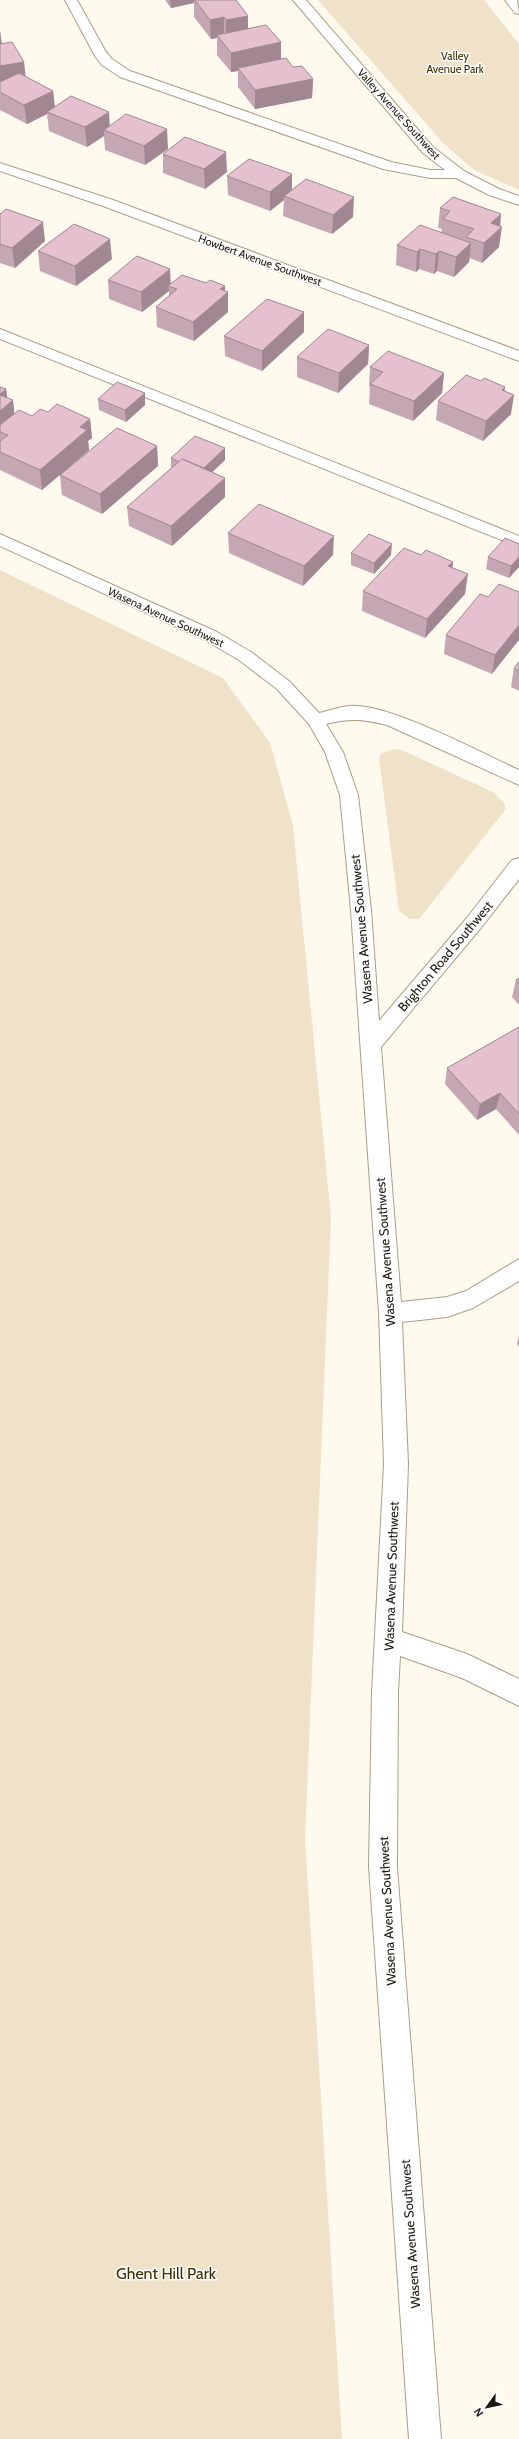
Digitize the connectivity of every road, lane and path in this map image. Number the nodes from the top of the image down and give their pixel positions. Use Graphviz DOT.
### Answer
graph roads {
  1 [pos="71,0"];
  2 [pos="300,0"];
  3 [pos="511,0"];
  4 [pos="519,10"];
  5 [pos="0,168"];
  6 [pos="459,174"];
  7 [pos="519,201"];
  8 [pos="0,334"];
  9 [pos="519,356"];
  10 [pos="0,539"];
  11 [pos="519,542"];
  12 [pos="315,720"];
  13 [pos="519,778"];
  14 [pos="519,865"];
  15 [pos="370,1046"];
  16 [pos="519,1269"];
  17 [pos="390,1313"];
  18 [pos="389,1640"];
  19 [pos="519,1693"];
  20 [pos="425,2439"];
  1 -- 6 [label="street"];
  2 -- 6 [label="street, Valley Avenue Southwest"];
  3 -- 4 [label="street"];
  5 -- 9 [label="street, Howbert Avenue Southwest"];
  6 -- 7 [label="street, Valley Avenue Southwest"];
  8 -- 11 [label="street"];
  10 -- 12 [label="street, Wasena Avenue Southwest"];
  12 -- 13 [label="street"];
  12 -- 15 [label="street, Wasena Avenue Southwest"];
  14 -- 15 [label="street, Brighton Road Southwest"];
  15 -- 17 [label="street, Wasena Avenue Southwest"];
  16 -- 17 [label="street"];
  17 -- 18 [label="street, Wasena Avenue Southwest"];
  18 -- 19 [label="street"];
  18 -- 20 [label="street, Wasena Avenue Southwest"];
}
